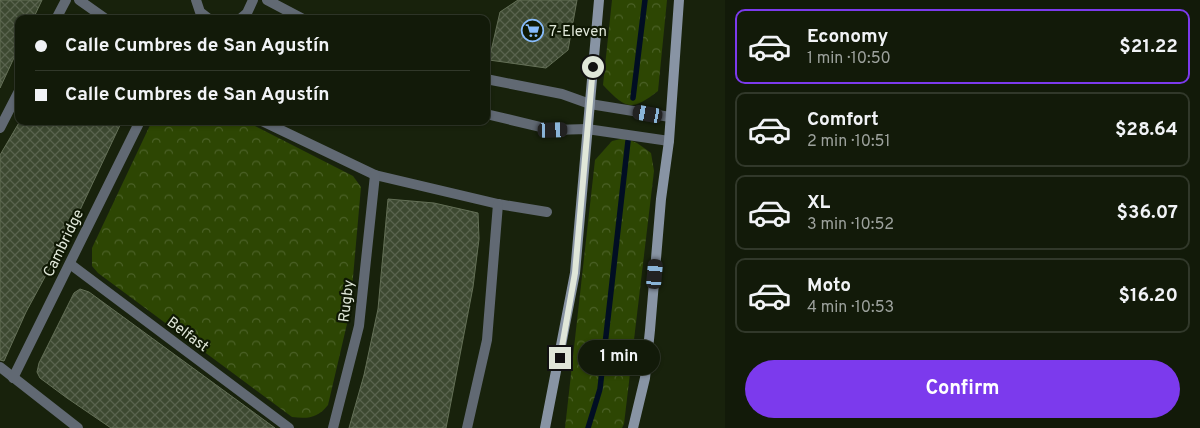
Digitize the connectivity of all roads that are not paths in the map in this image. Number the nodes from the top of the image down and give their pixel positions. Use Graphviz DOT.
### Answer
graph roads {
  1 [pos="66,0"];
  2 [pos="79,0"];
  3 [pos="196,0"];
  4 [pos="252,0"];
  5 [pos="267,0"];
  6 [pos="599,0"];
  7 [pos="679,0"];
  8 [pos="58,15"];
  9 [pos="100,15"];
  10 [pos="201,15"];
  11 [pos="245,15"];
  12 [pos="294,15"];
  13 [pos="490,80"];
  14 [pos="15,100"];
  15 [pos="590,104"];
  16 [pos="490,115"];
  17 [pos="670,117"];
  18 [pos="138,125"];
  19 [pos="270,125"];
  20 [pos="0,128"];
  21 [pos="587,129"];
  22 [pos="669,141"];
  23 [pos="375,175"];
  24 [pos="498,204"];
  25 [pos="547,212"];
  26 [pos="70,264"];
  27 [pos="0,367"];
  28 [pos="12,378"];
  29 [pos="78,428"];
  30 [pos="289,428"];
  31 [pos="333,428"];
  32 [pos="466,428"];
  33 [pos="545,428"];
  34 [pos="633,428"];
  1 -- 8 [label="street"];
  2 -- 9 [label="street"];
  3 -- 10 [label="street"];
  4 -- 11 [label="street"];
  5 -- 12 [label="street"];
  6 -- 15 [label="street"];
  7 -- 17 [label="street"];
  13 -- 15 [label="street"];
  14 -- 20 [label="street"];
  15 -- 17 [label="street"];
  15 -- 21 [label="street"];
  16 -- 21 [label="street"];
  17 -- 22 [label="street"];
  18 -- 26 [label="street, Cambridge"];
  19 -- 23 [label="street"];
  21 -- 22 [label="street"];
  21 -- 33 [label="street"];
  22 -- 34 [label="street"];
  23 -- 24 [label="street"];
  23 -- 31 [label="street, Rugby"];
  24 -- 25 [label="street"];
  24 -- 32 [label="street"];
  26 -- 28 [label="street, Cambridge"];
  26 -- 30 [label="street, Belfast"];
  27 -- 28 [label="street"];
  28 -- 29 [label="street"];
}
